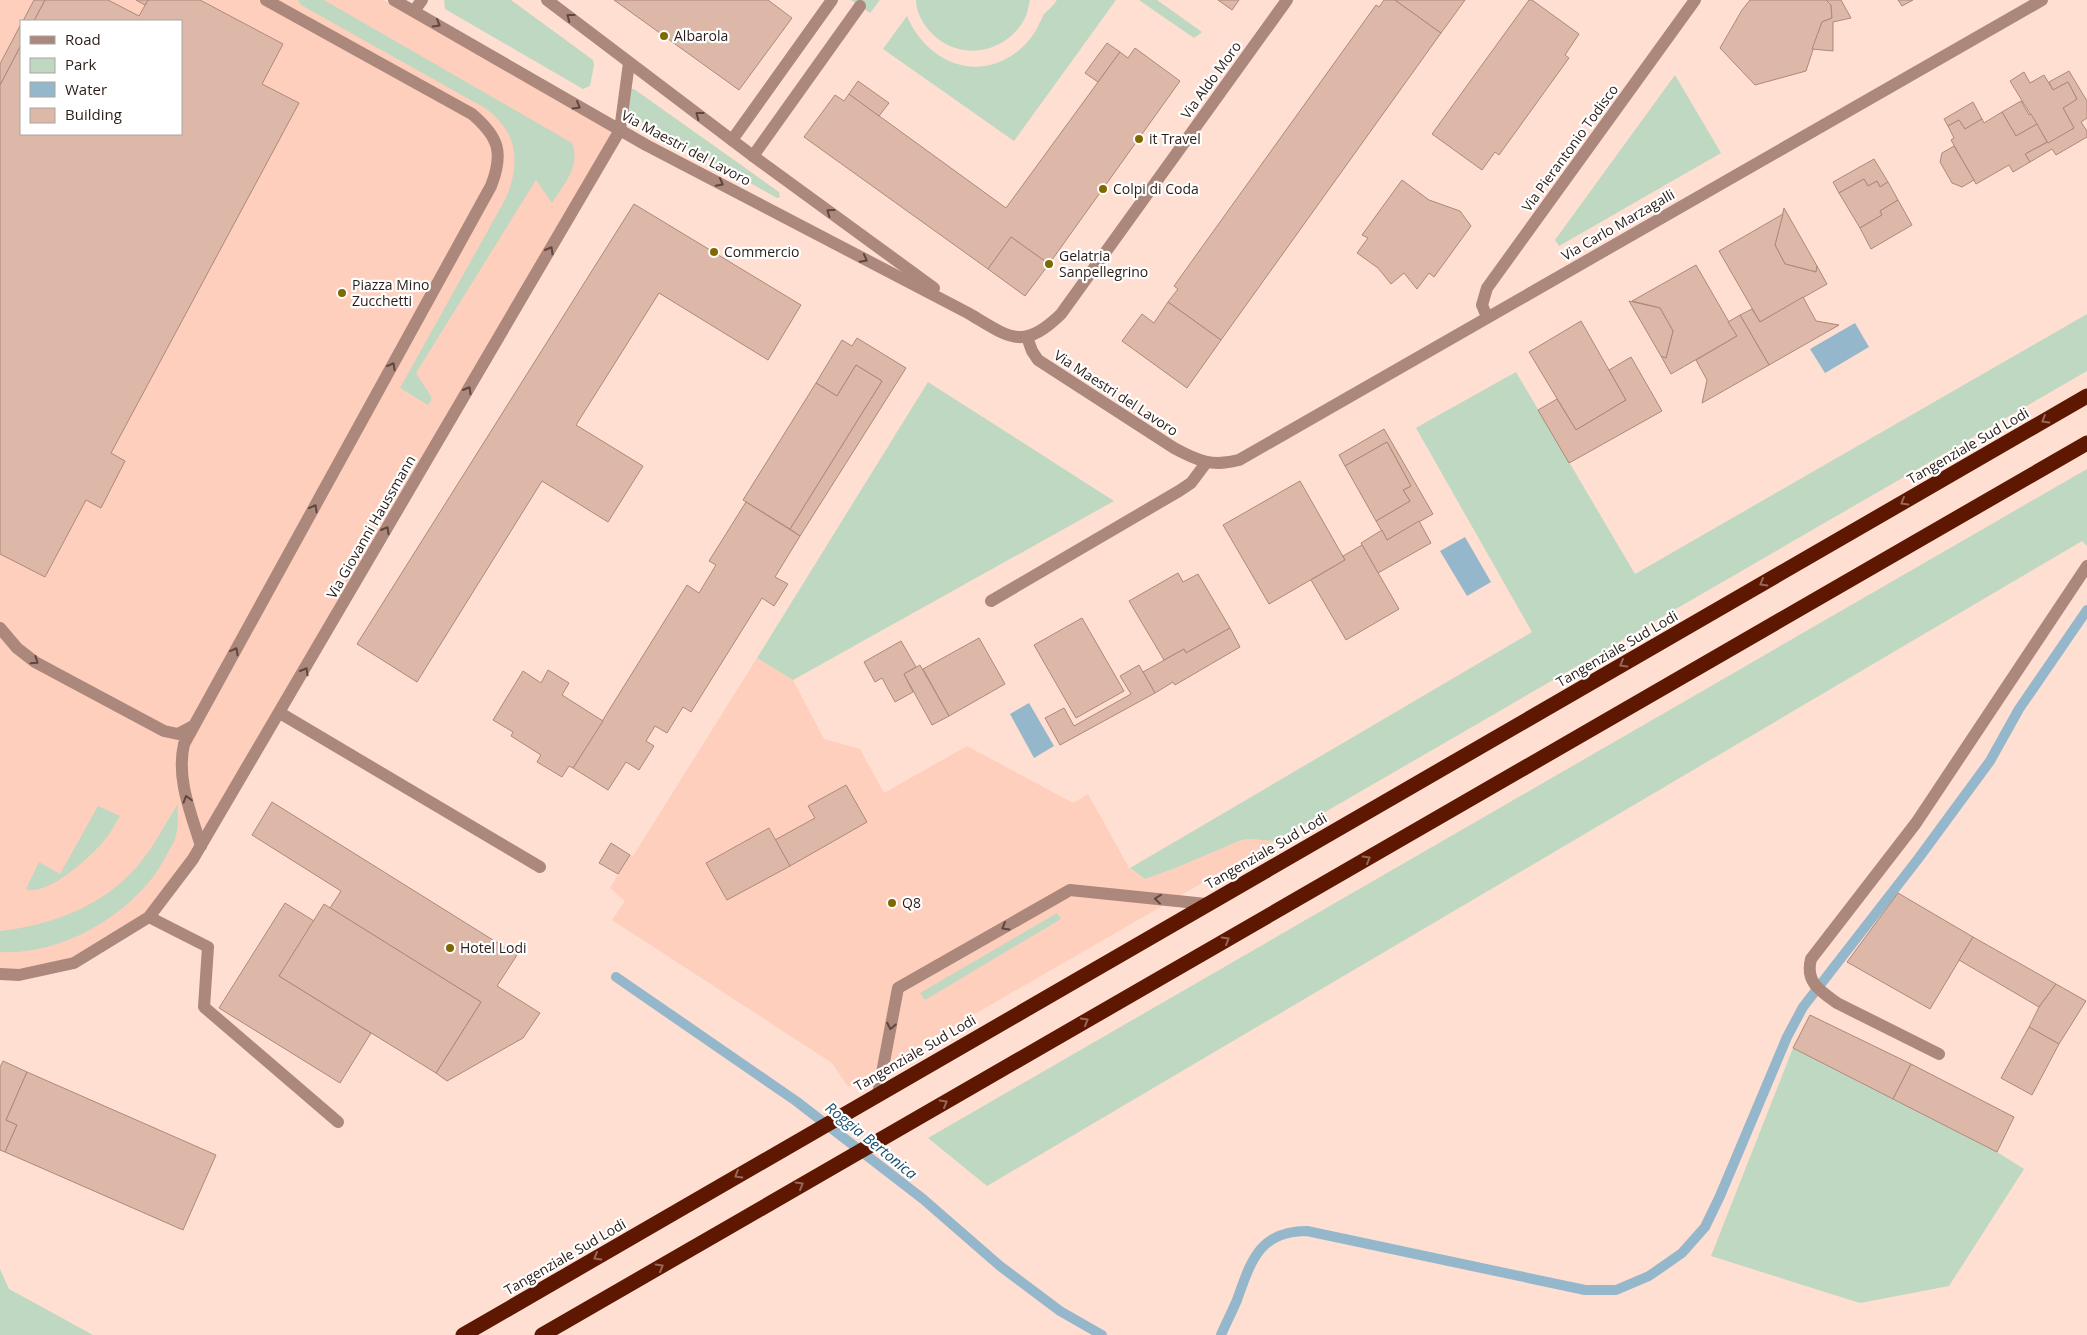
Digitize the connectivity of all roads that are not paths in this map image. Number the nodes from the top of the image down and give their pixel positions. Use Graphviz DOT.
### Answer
graph roads {
  1 [pos="266,0"];
  2 [pos="394,0"];
  3 [pos="422,0"];
  4 [pos="547,0"];
  5 [pos="832,0"];
  6 [pos="1287,0"];
  7 [pos="1694,0"];
  8 [pos="2042,0"];
  9 [pos="275,3"];
  10 [pos="860,6"];
  11 [pos="414,11"];
  12 [pos="629,62"];
  13 [pos="620,130"];
  14 [pos="732,140"];
  15 [pos="752,156"];
  16 [pos="968,313"];
  17 [pos="1487,317"];
  18 [pos="1027,337"];
  19 [pos="2087,396"];
  20 [pos="2087,443"];
  21 [pos="1206,463"];
  22 [pos="2087,566"];
  23 [pos="991,600"];
  24 [pos="0,628"];
  25 [pos="280,713"];
  26 [pos="196,724"];
  27 [pos="201,846"];
  28 [pos="540,867"];
  29 [pos="1206,904"];
  30 [pos="149,917"];
  31 [pos="0,974"];
  32 [pos="1938,1054"];
  33 [pos="878,1094"];
  34 [pos="338,1122"];
  35 [pos="463,1335"];
  36 [pos="542,1335"];
  1 -- 9 [label="street"];
  2 -- 11 [label="street, Via Maestri del Lavoro"];
  3 -- 11 [label="street"];
  12 -- 4 [label="street, Via Maestri del Lavoro, one-way"];
  5 -- 14 [label="street"];
  6 -- 18 [label="street, Via Aldo Moro"];
  7 -- 17 [label="street, Via Pierantonio Todisco"];
  8 -- 17 [label="street, Via Carlo Marzagalli"];
  26 -- 9 [label="street, one-way"];
  10 -- 15 [label="street"];
  11 -- 13 [label="street, Via Maestri del Lavoro, one-way"];
  12 -- 13 [label="street, Via Giovanni Haussmann"];
  14 -- 12 [label="street, Via Maestri del Lavoro, one-way"];
  13 -- 16 [label="street, Via Maestri del Lavoro, one-way"];
  25 -- 13 [label="street, Via Giovanni Haussmann, one-way"];
  14 -- 15 [label="street, Via Maestri del Lavoro"];
  16 -- 15 [label="street, Via Maestri del Lavoro, one-way"];
  16 -- 18 [label="street, Via Maestri del Lavoro"];
  17 -- 21 [label="street, Via Carlo Marzagalli"];
  18 -- 21 [label="street, Via Maestri del Lavoro"];
  19 -- 29 [label="highway, Tangenziale Sud Lodi, one-way"];
  36 -- 20 [label="highway, one-way"];
  21 -- 23 [label="street"];
  22 -- 32 [label="street"];
  24 -- 26 [label="street, one-way"];
  25 -- 27 [label="street, Via Giovanni Haussmann"];
  25 -- 28 [label="street"];
  27 -- 26 [label="street, one-way"];
  27 -- 30 [label="street, Via Giovanni Haussmann"];
  29 -- 33 [label="highway, Tangenziale Sud Lodi"];
  29 -- 33 [label="street, one-way"];
  30 -- 31 [label="street, Via Giovanni Haussmann"];
  30 -- 34 [label="street"];
  33 -- 35 [label="highway, Tangenziale Sud Lodi, one-way"];
}
